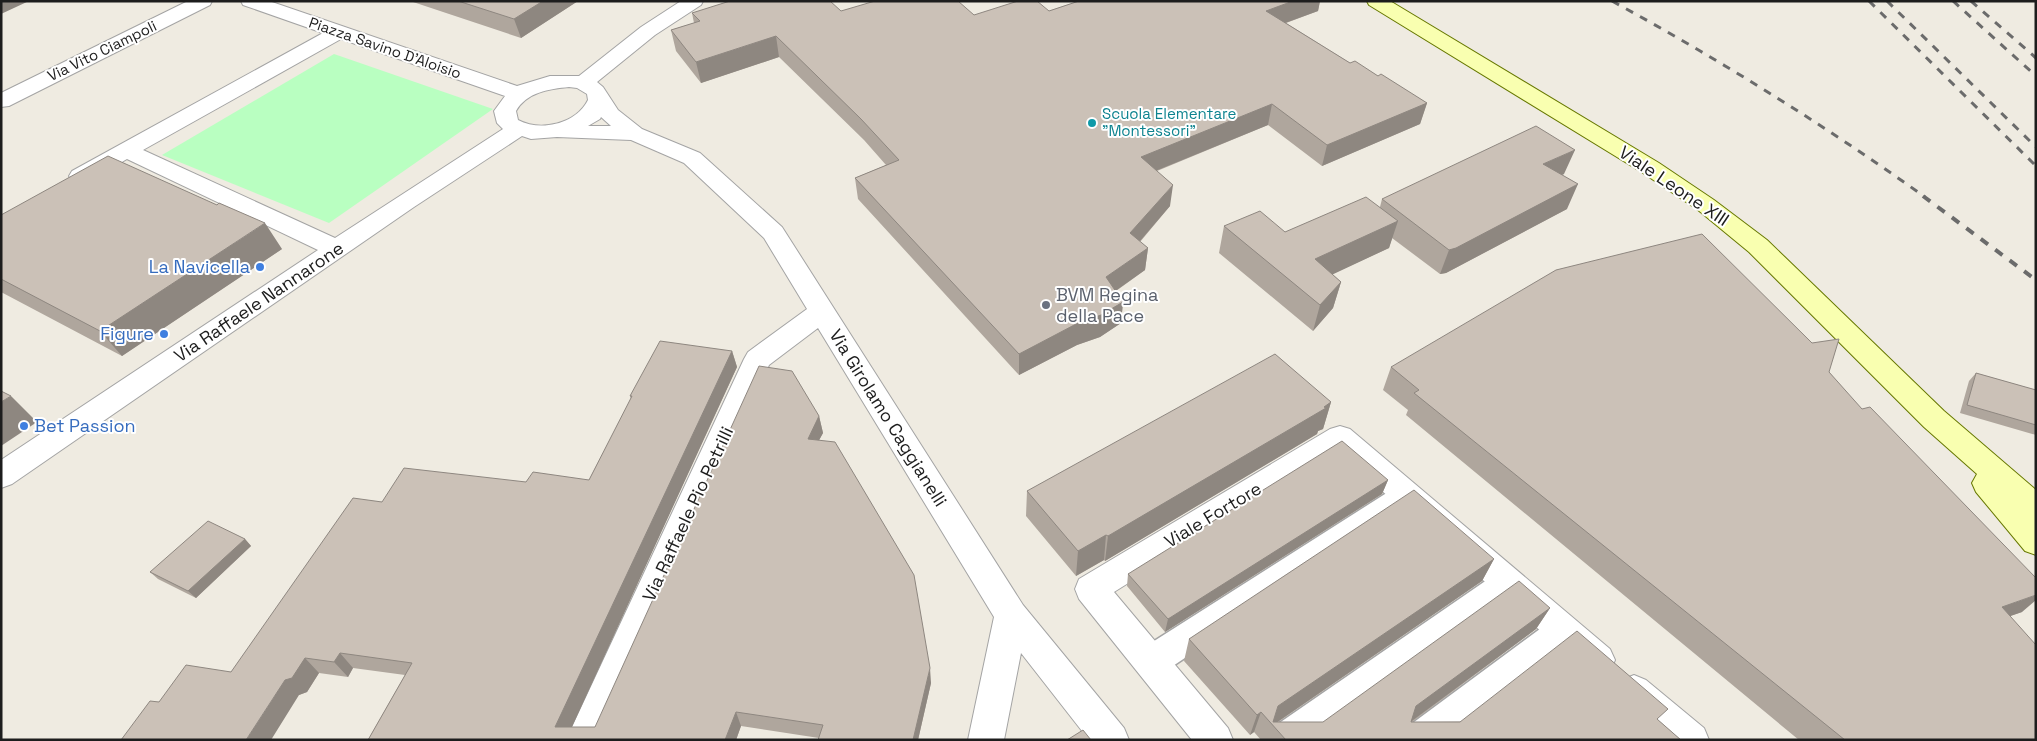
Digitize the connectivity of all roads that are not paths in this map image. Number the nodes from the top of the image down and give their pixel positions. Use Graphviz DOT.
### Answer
graph roads {
  1 [pos="203,1"];
  2 [pos="250,1"];
  3 [pos="694,1"];
  4 [pos="1376,1"];
  5 [pos="339,32"];
  6 [pos="583,83"];
  7 [pos="519,94"];
  8 [pos="599,100"];
  9 [pos="1,101"];
  10 [pos="519,129"];
  11 [pos="556,131"];
  12 [pos="634,134"];
  13 [pos="125,150"];
  14 [pos="59,187"];
  15 [pos="337,249"];
  16 [pos="821,312"];
  17 [pos="1934,419"];
  18 [pos="1,476"];
  19 [pos="1406,496"];
  20 [pos="2036,508"];
  21 [pos="2036,542"];
  22 [pos="1508,582"];
  23 [pos="1011,615"];
  24 [pos="1563,630"];
  25 [pos="1152,661"];
  26 [pos="1676,736"];
  27 [pos="584,740"];
  28 [pos="986,740"];
  29 [pos="1110,740"];
  30 [pos="1215,740"];
  31 [pos="1284,740"];
  32 [pos="1418,740"];
  1 -- 9 [label="street, Via Vito Ciampoli"];
  2 -- 5 [label="street, Piazza Savino D'Aloisio"];
  3 -- 6 [label="street"];
  4 -- 17 [label="main road, Viale Leone XIII"];
  5 -- 7 [label="street, Piazza Savino D'Aloisio"];
  5 -- 13 [label="street"];
  6 -- 7 [label="street"];
  6 -- 8 [label="street, Via Girolamo Caggianelli"];
  7 -- 10 [label="street"];
  8 -- 11 [label="street"];
  8 -- 12 [label="street, Via Girolamo Caggianelli"];
  10 -- 11 [label="street, Via Girolamo Caggianelli"];
  10 -- 15 [label="street, Via Raffaele Nannarone"];
  11 -- 12 [label="street, Via Girolamo Caggianelli"];
  12 -- 16 [label="street, Via Girolamo Caggianelli"];
  13 -- 14 [label="street"];
  13 -- 15 [label="street"];
  15 -- 18 [label="street, Via Raffaele Nannarone"];
  16 -- 23 [label="street, Via Girolamo Caggianelli"];
  16 -- 27 [label="street, Via Raffaele Pio Petrilli"];
  17 -- 20 [label="main road, Viale Leone XIII"];
  17 -- 21 [label="main road, Viale Leone XIII"];
  19 -- 22 [label="street, Viale Fortore"];
  19 -- 25 [label="lane"];
  19 -- 25 [label="street, Viale Fortore"];
  22 -- 24 [label="street, Viale Fortore"];
  22 -- 31 [label="lane"];
  23 -- 28 [label="street"];
  23 -- 29 [label="street, Via Girolamo Caggianelli"];
  24 -- 26 [label="street, Viale Fortore"];
  24 -- 32 [label="lane"];
  25 -- 30 [label="street, Viale Fortore"];
}
